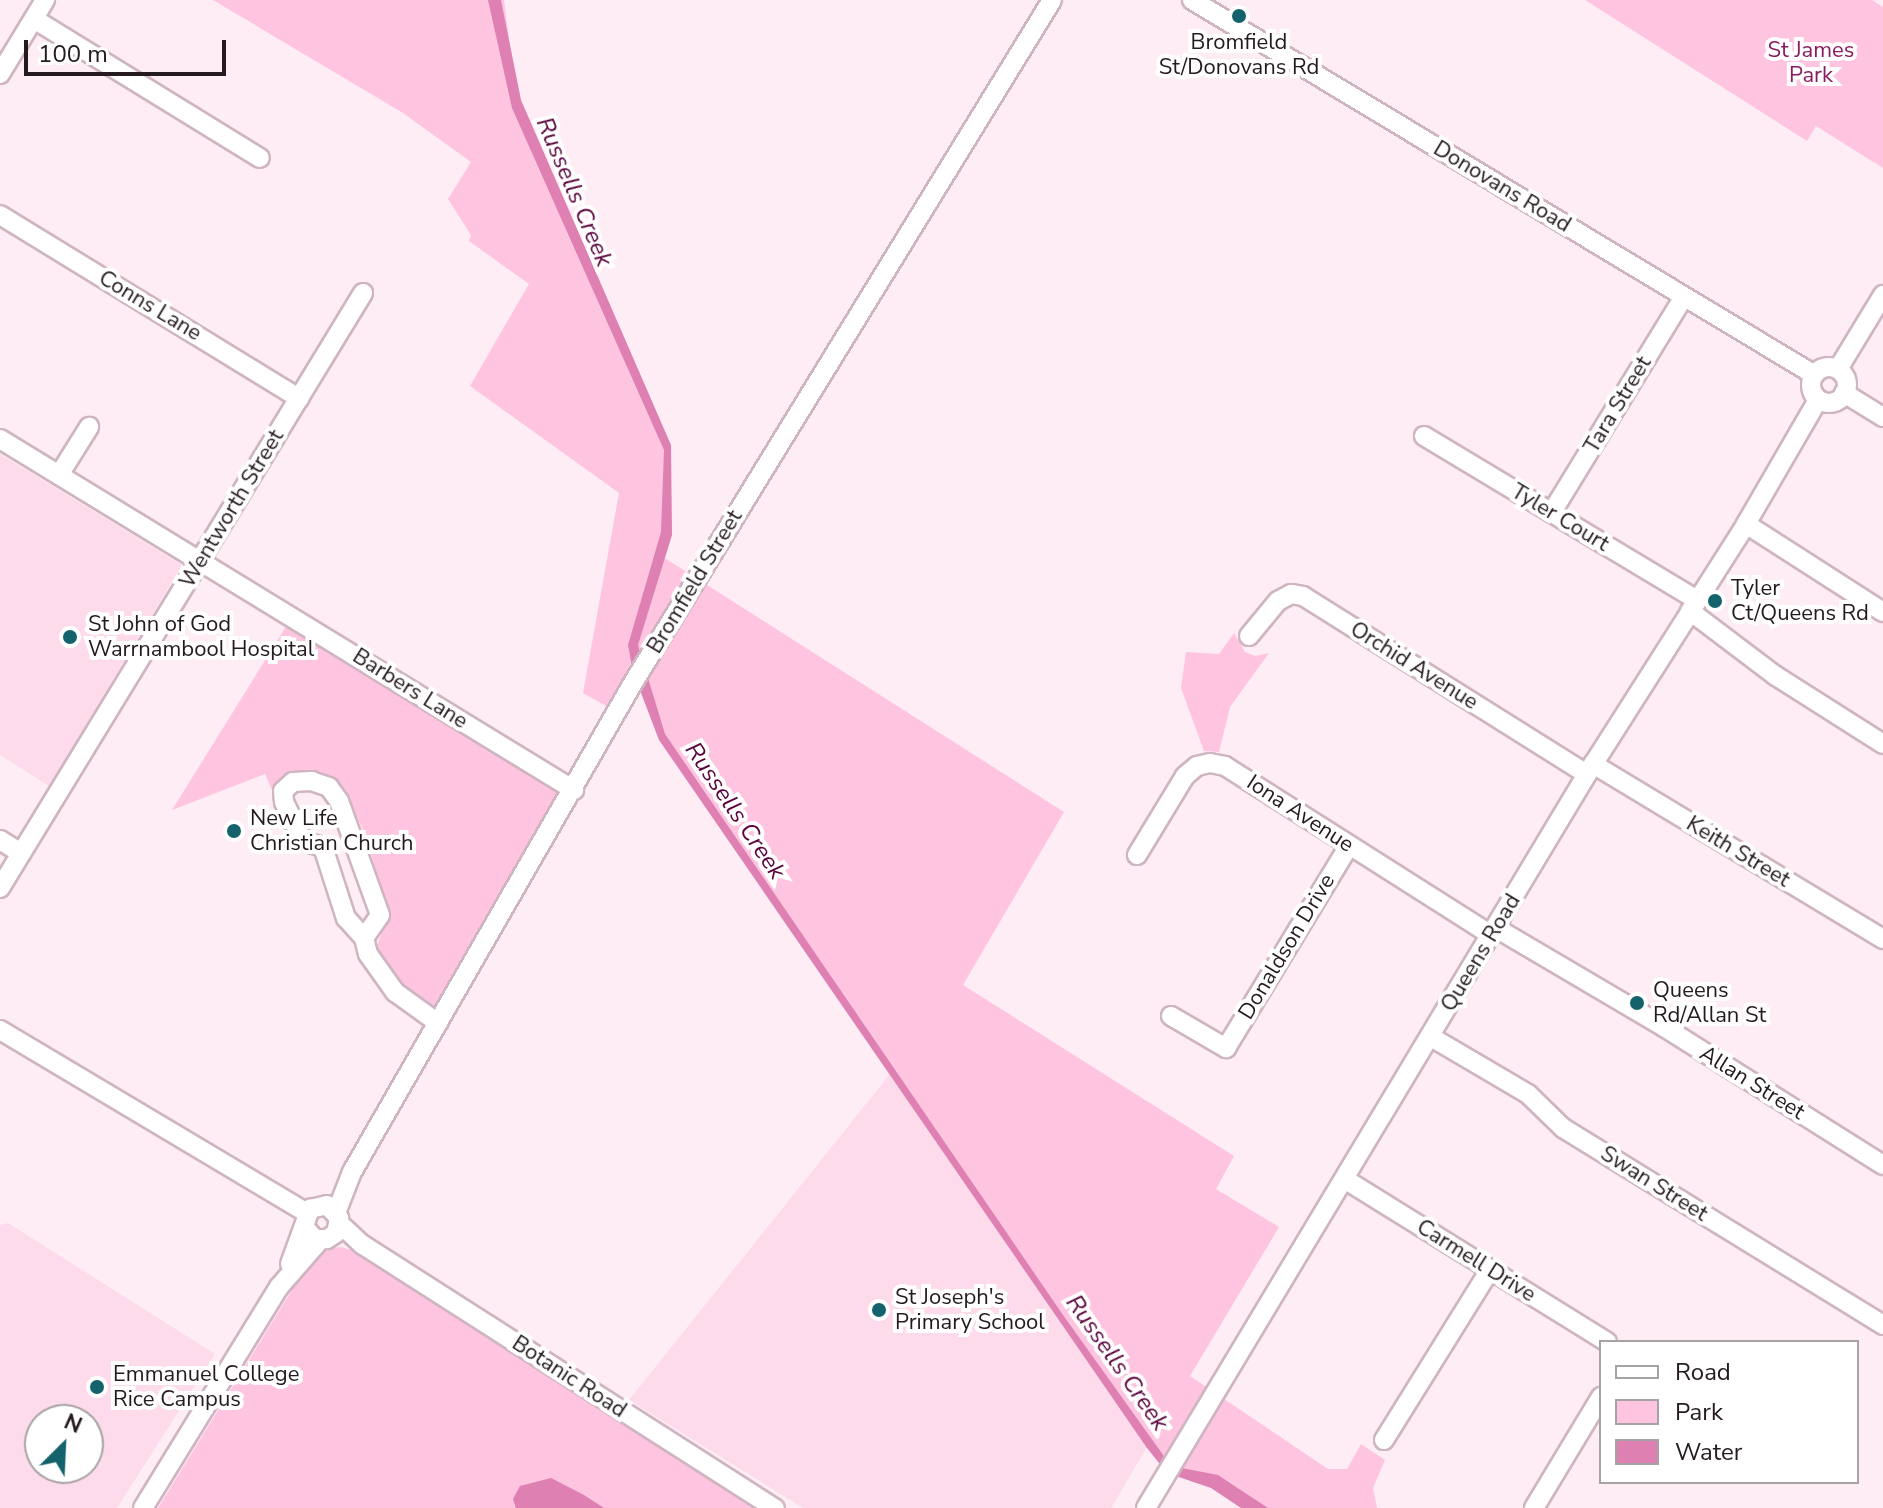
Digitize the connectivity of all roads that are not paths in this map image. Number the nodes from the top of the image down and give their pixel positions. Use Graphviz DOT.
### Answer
graph roads {
  1 [pos="45,0"];
  2 [pos="1052,0"];
  3 [pos="1192,0"];
  4 [pos="34,19"];
  5 [pos="0,74"];
  6 [pos="260,158"];
  7 [pos="0,215"];
  8 [pos="363,293"];
  9 [pos="1883,295"];
  10 [pos="1684,297"];
  11 [pos="1838,369"];
  12 [pos="1813,374"];
  13 [pos="1844,393"];
  14 [pos="299,398"];
  15 [pos="1818,400"];
  16 [pos="1883,417"];
  17 [pos="89,427"];
  18 [pos="1424,436"];
  19 [pos="0,439"];
  20 [pos="59,475"];
  21 [pos="1552,512"];
  22 [pos="1746,524"];
  23 [pos="200,561"];
  24 [pos="1694,606"];
  25 [pos="1883,612"];
  26 [pos="1249,636"];
  27 [pos="1883,744"];
  28 [pos="1590,769"];
  29 [pos="574,790"];
  30 [pos="351,834"];
  31 [pos="0,840"];
  32 [pos="1349,846"];
  33 [pos="323,847"];
  34 [pos="21,853"];
  35 [pos="1137,855"];
  36 [pos="0,888"];
  37 [pos="1493,931"];
  38 [pos="364,938"];
  39 [pos="1883,939"];
  40 [pos="1171,1016"];
  41 [pos="438,1023"];
  42 [pos="0,1030"];
  43 [pos="1431,1037"];
  44 [pos="1883,1165"];
  45 [pos="1346,1180"];
  46 [pos="322,1216"];
  47 [pos="324,1239"];
  48 [pos="363,1245"];
  49 [pos="1490,1270"];
  50 [pos="279,1287"];
  51 [pos="1883,1325"];
  52 [pos="1604,1340"];
  53 [pos="1599,1400"];
  54 [pos="1384,1440"];
  55 [pos="143,1508"];
  56 [pos="775,1508"];
  57 [pos="1146,1508"];
  58 [pos="1534,1508"];
  1 -- 4 [label="street"];
  2 -- 29 [label="street, Bromfield Street"];
  3 -- 10 [label="street, Donovans Road"];
  4 -- 5 [label="street"];
  4 -- 6 [label="street"];
  7 -- 14 [label="street, Conns Lane"];
  8 -- 14 [label="street, Wentworth Street"];
  9 -- 11 [label="street"];
  10 -- 12 [label="street, Donovans Road"];
  10 -- 21 [label="street, Tara Street"];
  11 -- 12 [label="street"];
  11 -- 13 [label="street"];
  12 -- 15 [label="street"];
  13 -- 15 [label="street"];
  13 -- 16 [label="street"];
  14 -- 23 [label="street, Wentworth Street"];
  15 -- 22 [label="street, Queens Road"];
  17 -- 20 [label="street"];
  18 -- 21 [label="street, Tyler Court"];
  19 -- 20 [label="street, Barbers Lane"];
  20 -- 23 [label="street, Barbers Lane"];
  21 -- 24 [label="street, Tyler Court"];
  22 -- 24 [label="street, Queens Road"];
  22 -- 25 [label="street"];
  23 -- 29 [label="street, Barbers Lane"];
  23 -- 34 [label="street, Wentworth Street"];
  24 -- 27 [label="street, Tyler Court"];
  24 -- 28 [label="street, Queens Road"];
  26 -- 28 [label="street, Orchid Avenue"];
  28 -- 37 [label="street, Queens Road"];
  28 -- 39 [label="street, Keith Street"];
  29 -- 41 [label="street, Bromfield Street"];
  30 -- 33 [label="street"];
  30 -- 33 [label="street"];
  30 -- 38 [label="street"];
  31 -- 34 [label="street"];
  32 -- 35 [label="street, Iona Avenue"];
  32 -- 37 [label="street, Iona Avenue"];
  32 -- 40 [label="street, Donaldson Drive"];
  33 -- 38 [label="street"];
  34 -- 36 [label="street, Wentworth Street"];
  37 -- 43 [label="street, Queens Road"];
  37 -- 44 [label="street, Allan Street"];
  38 -- 41 [label="street"];
  41 -- 46 [label="street, Bromfield Street"];
  42 -- 46 [label="street, Botanic Road"];
  43 -- 45 [label="street, Queens Road"];
  43 -- 51 [label="street, Swan Street"];
  45 -- 49 [label="street, Carmell Drive"];
  45 -- 57 [label="street, Queens Road"];
  46 -- 47 [label="street"];
  46 -- 48 [label="street, Botanic Road"];
  46 -- 50 [label="street, Bromfield Street"];
  47 -- 48 [label="street, Botanic Road"];
  47 -- 50 [label="street, Bromfield Street"];
  48 -- 56 [label="street, Botanic Road"];
  49 -- 52 [label="street, Carmell Drive"];
  49 -- 54 [label="street"];
  50 -- 55 [label="street, Bromfield Street"];
  53 -- 58 [label="street"];
}
